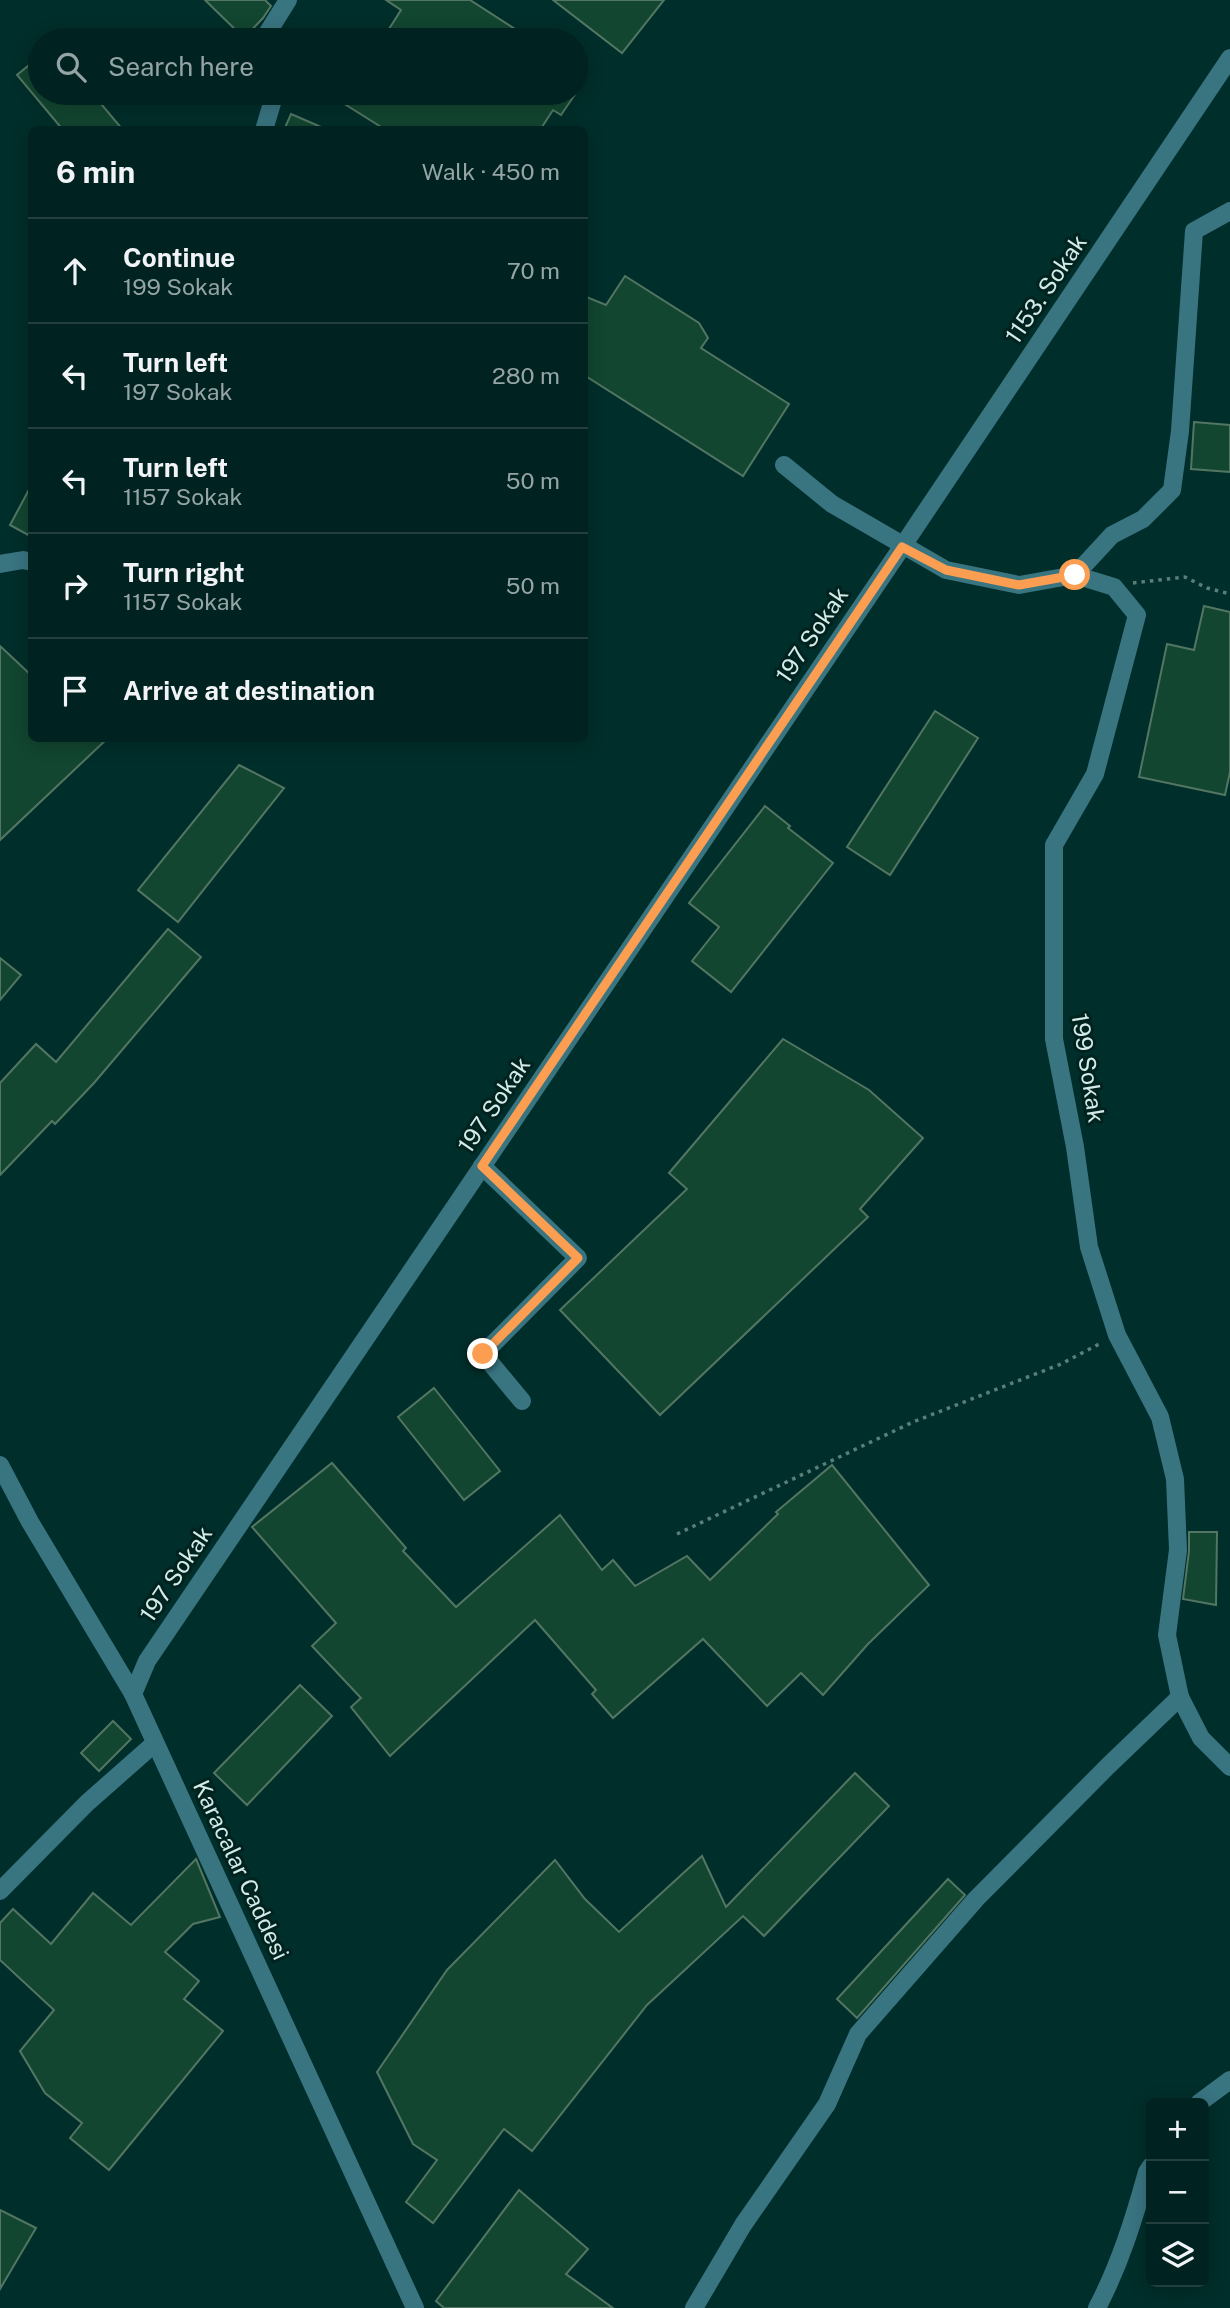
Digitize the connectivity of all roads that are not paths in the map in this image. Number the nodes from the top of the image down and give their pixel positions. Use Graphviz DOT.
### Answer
graph roads {
  1 [pos="288,0"];
  2 [pos="270,28"];
  3 [pos="1230,58"];
  4 [pos="271,105"];
  5 [pos="265,126"];
  6 [pos="1230,211"];
  7 [pos="784,465"];
  8 [pos="902,547"];
  9 [pos="28,561"];
  10 [pos="0,564"];
  11 [pos="1075,575"];
  12 [pos="482,1166"];
  13 [pos="522,1401"];
  14 [pos="0,1465"];
  15 [pos="133,1694"];
  16 [pos="1180,1697"];
  17 [pos="155,1743"];
  18 [pos="1230,1767"];
  19 [pos="0,1891"];
  20 [pos="1230,2080"];
  21 [pos="1206,2098"];
  22 [pos="1146,2176"];
  23 [pos="415,2308"];
  24 [pos="694,2308"];
  25 [pos="1097,2308"];
  1 -- 2 [label="street"];
  3 -- 8 [label="street, 1153. Sokak"];
  4 -- 5 [label="street"];
  6 -- 11 [label="street"];
  7 -- 8 [label="street"];
  8 -- 11 [label="street"];
  8 -- 12 [label="street, 197 Sokak"];
  9 -- 10 [label="street"];
  11 -- 16 [label="street, 199 Sokak"];
  12 -- 13 [label="street"];
  12 -- 15 [label="street, 197 Sokak"];
  14 -- 15 [label="street, Karacalar Caddesi"];
  15 -- 17 [label="street, Karacalar Caddesi"];
  16 -- 18 [label="street, 199 Sokak"];
  16 -- 24 [label="street"];
  17 -- 19 [label="street"];
  17 -- 23 [label="street, Karacalar Caddesi"];
  20 -- 21 [label="street"];
  22 -- 25 [label="street"];
}
